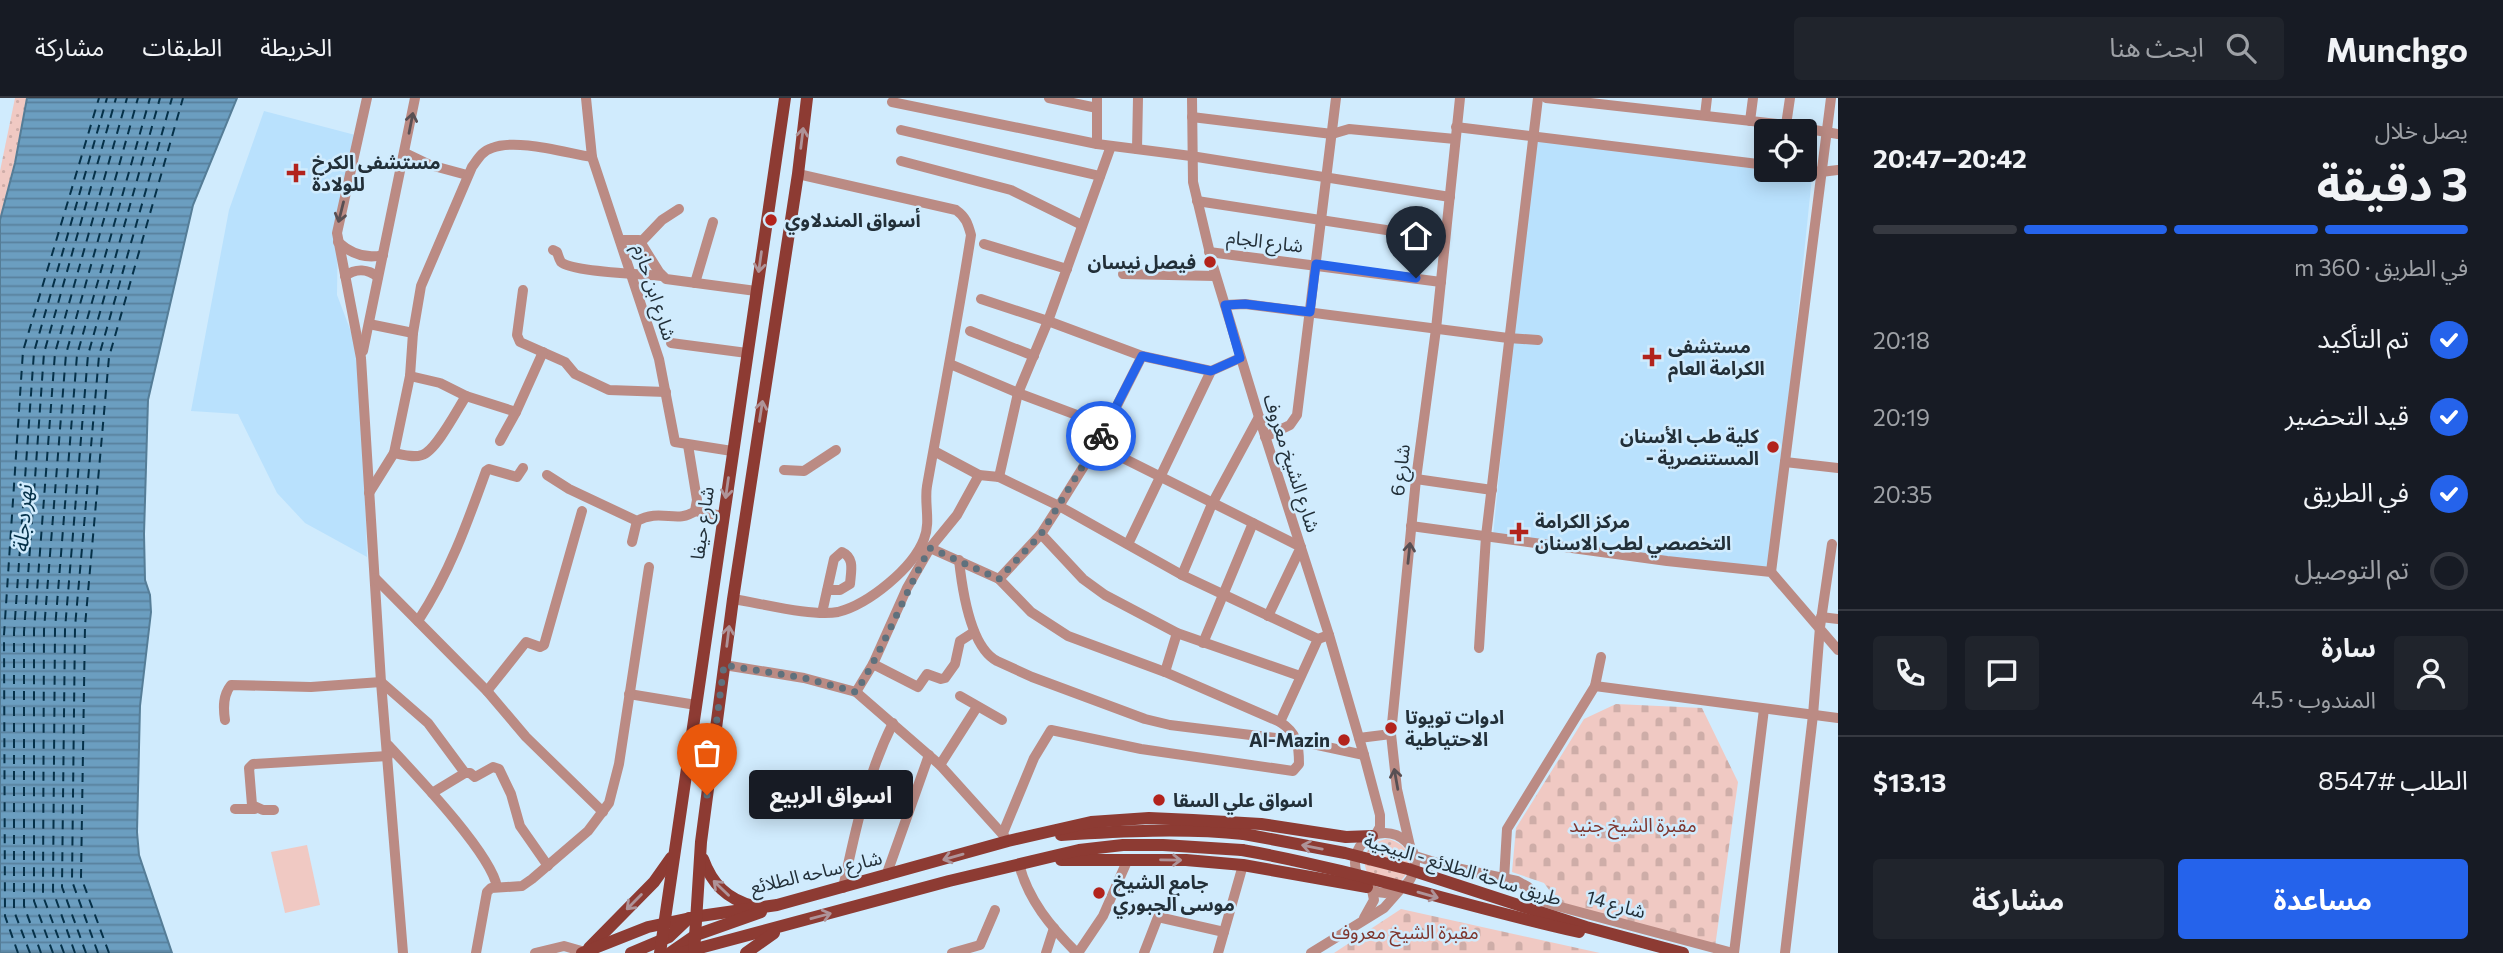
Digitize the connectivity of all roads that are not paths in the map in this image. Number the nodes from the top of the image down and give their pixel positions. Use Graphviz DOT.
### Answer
graph roads {
  1 [pos="367,98"];
  2 [pos="415,98"];
  3 [pos="586,98"];
  4 [pos="785,98"];
  5 [pos="807,98"];
  6 [pos="1049,98"];
  7 [pos="1138,98"];
  8 [pos="1192,98"];
  9 [pos="1336,98"];
  10 [pos="1460,98"];
  11 [pos="1538,98"];
  12 [pos="1546,98"];
  13 [pos="1707,98"];
  14 [pos="1753,98"];
  15 [pos="1790,98"];
  16 [pos="1831,98"];
  17 [pos="1563,99"];
  18 [pos="891,102"];
  19 [pos="1097,103"];
  20 [pos="1659,104"];
  21 [pos="1705,115"];
  22 [pos="1192,117"];
  23 [pos="1787,119"];
  24 [pos="1750,121"];
  25 [pos="1754,121"];
  26 [pos="901,130"];
  27 [pos="1456,133"];
  28 [pos="1832,133"];
  29 [pos="1332,134"];
  30 [pos="1531,135"];
  31 [pos="1097,144"];
  32 [pos="1111,146"];
  33 [pos="1137,149"];
  34 [pos="405,153"];
  35 [pos="1191,156"];
  36 [pos="592,157"];
  37 [pos="901,161"];
  38 [pos="1754,163"];
  39 [pos="1838,170"];
  40 [pos="1817,172"];
  41 [pos="1821,172"];
  42 [pos="798,174"];
  43 [pos="467,176"];
  44 [pos="1100,176"];
  45 [pos="1327,176"];
  46 [pos="1450,197"];
  47 [pos="1197,201"];
  48 [pos="679,209"];
  49 [pos="1322,220"];
  50 [pos="713,222"];
  51 [pos="1082,225"];
  52 [pos="1445,239"];
  53 [pos="620,240"];
  54 [pos="338,242"];
  55 [pos="641,242"];
  56 [pos="984,244"];
  57 [pos="553,250"];
  58 [pos="1209,252"];
  59 [pos="383,255"];
  60 [pos="1316,264"];
  61 [pos="1067,269"];
  62 [pos="632,272"];
  63 [pos="1123,274"];
  64 [pos="345,276"];
  65 [pos="662,276"];
  66 [pos="1216,276"];
  67 [pos="378,278"];
  68 [pos="1441,282"];
  69 [pos="695,283"];
  70 [pos="523,290"];
  71 [pos="756,290"];
  72 [pos="981,299"];
  73 [pos="1225,305"];
  74 [pos="1310,312"];
  75 [pos="1048,321"];
  76 [pos="369,324"];
  77 [pos="1436,329"];
  78 [pos="970,331"];
  79 [pos="413,333"];
  80 [pos="1508,338"];
  81 [pos="1538,340"];
  82 [pos="671,343"];
  83 [pos="543,352"];
  84 [pos="747,353"];
  85 [pos="1034,356"];
  86 [pos="1142,356"];
  87 [pos="361,358"];
  88 [pos="1240,358"];
  89 [pos="950,364"];
  90 [pos="1211,371"];
  91 [pos="410,376"];
  92 [pos="666,392"];
  93 [pos="1018,393"];
  94 [pos="466,396"];
  95 [pos="516,412"];
  96 [pos="1259,417"];
  97 [pos="1106,426"];
  98 [pos="1265,437"];
  99 [pos="500,441"];
  100 [pos="1097,444"];
  101 [pos="688,445"];
  102 [pos="836,450"];
  103 [pos="732,451"];
  104 [pos="934,451"];
  105 [pos="394,453"];
  106 [pos="1785,462"];
  107 [pos="523,468"];
  108 [pos="1838,468"];
  109 [pos="784,470"];
  110 [pos="547,475"];
  111 [pos="979,475"];
  112 [pos="999,477"];
  113 [pos="1159,477"];
  114 [pos="1416,479"];
  115 [pos="1493,491"];
  116 [pos="369,494"];
  117 [pos="1212,504"];
  118 [pos="1059,506"];
  119 [pos="582,510"];
  120 [pos="695,511"];
  121 [pos="723,516"];
  122 [pos="637,521"];
  123 [pos="1253,523"];
  124 [pos="1411,526"];
  125 [pos="1041,534"];
  126 [pos="1486,536"];
  127 [pos="632,542"];
  128 [pos="1128,544"];
  129 [pos="1832,544"];
  130 [pos="1301,547"];
  131 [pos="930,548"];
  132 [pos="959,560"];
  133 [pos="649,567"];
  134 [pos="1772,572"];
  135 [pos="1182,575"];
  136 [pos="1833,577"];
  137 [pos="375,578"];
  138 [pos="999,579"];
  139 [pos="827,590"];
  140 [pos="1222,594"];
  141 [pos="733,599"];
  142 [pos="822,613"];
  143 [pos="1268,616"];
  144 [pos="1838,618"];
  145 [pos="418,621"];
  146 [pos="1820,622"];
  147 [pos="974,632"];
  148 [pos="1177,633"];
  149 [pos="1329,635"];
  150 [pos="1318,639"];
  151 [pos="1203,643"];
  152 [pos="1479,648"];
  153 [pos="1838,650"];
  154 [pos="1601,657"];
  155 [pos="873,664"];
  156 [pos="724,665"];
  157 [pos="1165,672"];
  158 [pos="1300,676"];
  159 [pos="382,682"];
  160 [pos="1595,686"];
  161 [pos="487,691"];
  162 [pos="856,692"];
  163 [pos="629,694"];
  164 [pos="960,696"];
  165 [pos="696,705"];
  166 [pos="977,707"];
  167 [pos="1764,709"];
  168 [pos="1813,715"];
  169 [pos="1838,718"];
  170 [pos="225,720"];
  171 [pos="1002,720"];
  172 [pos="1280,722"];
  173 [pos="893,723"];
  174 [pos="1391,734"];
  175 [pos="1359,738"];
  176 [pos="1299,741"];
  177 [pos="388,750"];
  178 [pos="929,755"];
  179 [pos="1364,755"];
  180 [pos="940,765"];
  181 [pos="465,773"];
  182 [pos="432,793"];
  183 [pos="235,809"];
  184 [pos="255,809"];
  185 [pos="274,810"];
  186 [pos="603,812"];
  187 [pos="1374,835"];
  188 [pos="1010,838"];
  189 [pos="675,848"];
  190 [pos="701,848"];
  191 [pos="1413,851"];
  192 [pos="1128,859"];
  193 [pos="1024,863"];
  194 [pos="1243,865"];
  195 [pos="548,866"];
  196 [pos="886,876"];
  197 [pos="1504,880"];
  198 [pos="670,884"];
  199 [pos="497,887"];
  200 [pos="843,888"];
  201 [pos="1370,888"];
  202 [pos="1401,889"];
  203 [pos="777,905"];
  204 [pos="761,907"];
  205 [pos="995,910"];
  206 [pos="687,920"];
  207 [pos="1362,920"];
  208 [pos="785,925"];
  209 [pos="1054,928"];
  210 [pos="1224,932"];
  211 [pos="694,943"];
  212 [pos="668,945"];
  213 [pos="976,950"];
  214 [pos="404,953"];
  215 [pos="476,953"];
  216 [pos="535,953"];
  217 [pos="584,953"];
  218 [pos="631,953"];
  219 [pos="746,953"];
  220 [pos="952,953"];
  221 [pos="1046,953"];
  222 [pos="1078,953"];
  223 [pos="1144,953"];
  224 [pos="1217,953"];
  225 [pos="1311,953"];
  226 [pos="1676,953"];
  227 [pos="1683,953"];
  228 [pos="1733,953"];
  229 [pos="1784,953"];
  1 -- 54 [label="street, one-way"];
  34 -- 2 [label="street, one-way"];
  3 -- 36 [label="street, شارع ابن حازم"];
  4 -- 71 [label="main road, شارع حيفا, one-way"];
  42 -- 5 [label="main road, one-way"];
  6 -- 19 [label="street"];
  7 -- 33 [label="street"];
  8 -- 22 [label="street, شارع الشيخ معروف"];
  9 -- 29 [label="street"];
  10 -- 27 [label="street, شارع 6"];
  11 -- 30 [label="street"];
  12 -- 17 [label="street"];
  13 -- 21 [label="street"];
  14 -- 24 [label="street"];
  15 -- 23 [label="street"];
  16 -- 28 [label="street"];
  17 -- 20 [label="street"];
  18 -- 31 [label="street"];
  19 -- 31 [label="street"];
  20 -- 21 [label="street"];
  21 -- 24 [label="street"];
  22 -- 29 [label="street"];
  22 -- 35 [label="street, شارع الشيخ معروف"];
  24 -- 25 [label="street"];
  26 -- 44 [label="street"];
  27 -- 29 [label="street"];
  27 -- 30 [label="street"];
  27 -- 46 [label="street, شارع 6"];
  28 -- 41 [label="street"];
  29 -- 45 [label="street"];
  30 -- 38 [label="street"];
  30 -- 80 [label="street"];
  31 -- 32 [label="street"];
  32 -- 33 [label="street"];
  32 -- 44 [label="street"];
  33 -- 35 [label="street"];
  34 -- 43 [label="street"];
  34 -- 59 [label="street"];
  35 -- 45 [label="street"];
  35 -- 47 [label="street, شارع الشيخ معروف"];
  36 -- 43 [label="street"];
  36 -- 53 [label="street, شارع ابن حازم"];
  37 -- 51 [label="street"];
  39 -- 41 [label="street"];
  40 -- 41 [label="street"];
  41 -- 106 [label="street"];
  42 -- 89 [label="street"];
  141 -- 42 [label="main road, one-way"];
  43 -- 79 [label="street"];
  44 -- 51 [label="street"];
  45 -- 46 [label="street"];
  45 -- 49 [label="street"];
  46 -- 52 [label="street, شارع 6"];
  47 -- 49 [label="street"];
  47 -- 58 [label="street, شارع الشيخ معروف"];
  48 -- 55 [label="street"];
  49 -- 52 [label="street"];
  49 -- 60 [label="street"];
  50 -- 69 [label="street"];
  51 -- 61 [label="street"];
  52 -- 68 [label="street, شارع 6"];
  53 -- 55 [label="street"];
  53 -- 62 [label="street, شارع ابن حازم"];
  54 -- 59 [label="street"];
  54 -- 64 [label="street"];
  55 -- 65 [label="street"];
  56 -- 61 [label="street"];
  57 -- 62 [label="street"];
  58 -- 60 [label="street, شارع الجام"];
  58 -- 66 [label="street, شارع الشيخ معروف"];
  59 -- 67 [label="street"];
  60 -- 68 [label="street, شارع الجام"];
  60 -- 74 [label="street"];
  61 -- 75 [label="street"];
  62 -- 65 [label="street"];
  62 -- 92 [label="street, شارع ابن حازم"];
  63 -- 66 [label="street"];
  64 -- 67 [label="street"];
  64 -- 87 [label="street"];
  65 -- 69 [label="street"];
  66 -- 73 [label="street, شارع الشيخ معروف"];
  67 -- 76 [label="street"];
  68 -- 77 [label="street, شارع 6"];
  69 -- 71 [label="street"];
  70 -- 83 [label="street"];
  71 -- 84 [label="main road, شارع حيفا"];
  72 -- 75 [label="street"];
  73 -- 74 [label="street"];
  73 -- 88 [label="street, شارع الشيخ معروف"];
  74 -- 77 [label="street"];
  74 -- 98 [label="street"];
  75 -- 85 [label="street"];
  75 -- 86 [label="street"];
  76 -- 79 [label="street"];
  76 -- 87 [label="street"];
  77 -- 80 [label="street"];
  77 -- 114 [label="street, شارع 6"];
  78 -- 85 [label="street"];
  79 -- 91 [label="street"];
  80 -- 81 [label="street"];
  80 -- 115 [label="street"];
  82 -- 84 [label="street"];
  83 -- 92 [label="street"];
  83 -- 95 [label="street"];
  84 -- 103 [label="main road, شارع حيفا"];
  85 -- 93 [label="street"];
  86 -- 90 [label="street"];
  86 -- 97 [label="street"];
  87 -- 116 [label="street"];
  88 -- 90 [label="street"];
  88 -- 96 [label="street, شارع الشيخ معروف"];
  89 -- 93 [label="street"];
  89 -- 104 [label="street"];
  90 -- 113 [label="street"];
  91 -- 94 [label="street"];
  91 -- 105 [label="street"];
  92 -- 101 [label="street, شارع ابن حازم"];
  93 -- 97 [label="street"];
  93 -- 112 [label="street"];
  94 -- 95 [label="street"];
  94 -- 105 [label="street"];
  95 -- 99 [label="street"];
  96 -- 98 [label="street, شارع الشيخ معروف"];
  96 -- 117 [label="street"];
  97 -- 100 [label="street"];
  98 -- 130 [label="street, شارع الشيخ معروف"];
  100 -- 113 [label="street"];
  100 -- 118 [label="street"];
  101 -- 103 [label="street"];
  101 -- 120 [label="street"];
  102 -- 109 [label="street"];
  103 -- 121 [label="main road, شارع حيفا, one-way"];
  104 -- 111 [label="street"];
  104 -- 142 [label="street"];
  105 -- 116 [label="street"];
  106 -- 108 [label="street"];
  106 -- 134 [label="street"];
  107 -- 145 [label="street"];
  110 -- 122 [label="street"];
  111 -- 112 [label="street"];
  111 -- 131 [label="street"];
  112 -- 118 [label="street"];
  113 -- 117 [label="street"];
  113 -- 128 [label="street"];
  114 -- 115 [label="street"];
  114 -- 124 [label="street, شارع 6"];
  115 -- 126 [label="street"];
  116 -- 137 [label="street"];
  117 -- 123 [label="street"];
  117 -- 135 [label="street"];
  118 -- 125 [label="street"];
  118 -- 128 [label="street"];
  119 -- 161 [label="street"];
  120 -- 121 [label="street"];
  120 -- 122 [label="street"];
  121 -- 165 [label="main road, شارع حيفا"];
  122 -- 127 [label="street"];
  123 -- 130 [label="street"];
  123 -- 140 [label="street"];
  124 -- 126 [label="street"];
  174 -- 124 [label="street, شارع 6, one-way"];
  125 -- 138 [label="street"];
  125 -- 148 [label="street"];
  126 -- 134 [label="street"];
  126 -- 152 [label="street"];
  128 -- 135 [label="street"];
  129 -- 136 [label="street"];
  130 -- 143 [label="street"];
  130 -- 149 [label="street, شارع الشيخ معروف"];
  131 -- 132 [label="street"];
  131 -- 155 [label="street"];
  132 -- 138 [label="street"];
  132 -- 147 [label="street"];
  133 -- 163 [label="street"];
  134 -- 146 [label="street"];
  135 -- 140 [label="street"];
  136 -- 146 [label="street"];
  137 -- 145 [label="street"];
  137 -- 159 [label="street"];
  138 -- 157 [label="street"];
  139 -- 142 [label="street"];
  140 -- 143 [label="street"];
  140 -- 151 [label="street"];
  141 -- 142 [label="street"];
  156 -- 141 [label="main road, one-way"];
  143 -- 150 [label="street"];
  144 -- 146 [label="street"];
  145 -- 161 [label="street"];
  146 -- 153 [label="street"];
  146 -- 168 [label="street"];
  147 -- 155 [label="street"];
  147 -- 176 [label="street"];
  148 -- 151 [label="street"];
  148 -- 157 [label="street"];
  149 -- 150 [label="street"];
  149 -- 175 [label="street, شارع الشيخ معروف"];
  150 -- 158 [label="street"];
  151 -- 158 [label="street"];
  154 -- 160 [label="street"];
  155 -- 162 [label="street"];
  156 -- 162 [label="street"];
  156 -- 190 [label="main road"];
  157 -- 172 [label="street"];
  158 -- 172 [label="street"];
  159 -- 170 [label="street"];
  159 -- 177 [label="street"];
  159 -- 181 [label="street"];
  160 -- 167 [label="street"];
  160 -- 197 [label="street"];
  161 -- 186 [label="street"];
  162 -- 173 [label="street"];
  163 -- 165 [label="street"];
  163 -- 186 [label="street"];
  164 -- 166 [label="street"];
  165 -- 189 [label="main road, شارع حيفا"];
  166 -- 171 [label="street"];
  166 -- 180 [label="street"];
  167 -- 168 [label="street"];
  167 -- 228 [label="street"];
  168 -- 169 [label="street"];
  168 -- 229 [label="street"];
  172 -- 176 [label="street"];
  173 -- 178 [label="street"];
  173 -- 200 [label="street"];
  174 -- 175 [label="street"];
  191 -- 174 [label="street, شارع 6, one-way"];
  175 -- 179 [label="street, شارع الشيخ معروف"];
  176 -- 179 [label="street"];
  176 -- 188 [label="street"];
  177 -- 182 [label="street"];
  177 -- 184 [label="street"];
  177 -- 214 [label="street"];
  178 -- 180 [label="street"];
  178 -- 196 [label="street"];
  179 -- 187 [label="street, شارع الشيخ معروف"];
  180 -- 188 [label="street"];
  181 -- 182 [label="street"];
  181 -- 195 [label="street"];
  182 -- 199 [label="street"];
  183 -- 184 [label="street"];
  184 -- 185 [label="street"];
  186 -- 195 [label="street"];
  187 -- 188 [label="main road"];
  187 -- 191 [label="street"];
  187 -- 201 [label="street"];
  188 -- 196 [label="main road, شارع ساحه الطلائع, one-way"];
  227 -- 188 [label="main road, طريق ساحة الطلائع - البيجية, one-way, bridge"];
  189 -- 198 [label="main road, شارع حيفا"];
  189 -- 217 [label="main road, one-way"];
  204 -- 190 [label="main road, one-way"];
  190 -- 206 [label="main road"];
  191 -- 197 [label="street, شارع 14"];
  191 -- 202 [label="street"];
  192 -- 193 [label="main road"];
  192 -- 194 [label="main road, one-way"];
  192 -- 222 [label="street"];
  208 -- 193 [label="main road, شارع ساحه الطلائع, one-way"];
  193 -- 209 [label="street"];
  193 -- 226 [label="main road, طريق ساحة الطلائع - البيجية, one-way, bridge"];
  194 -- 201 [label="main road"];
  194 -- 210 [label="street"];
  195 -- 199 [label="street"];
  196 -- 200 [label="main road, شارع ساحه الطلائع"];
  197 -- 228 [label="street, شارع 14"];
  198 -- 206 [label="main road"];
  198 -- 212 [label="main road, شارع حيفا"];
  199 -- 215 [label="street"];
  200 -- 203 [label="main road, شارع ساحه الطلائع"];
  201 -- 202 [label="street"];
  201 -- 207 [label="street"];
  202 -- 207 [label="street"];
  203 -- 204 [label="main road, شارع ساحه الطلائع"];
  203 -- 211 [label="main road"];
  204 -- 206 [label="main road, شارع ساحه الطلائع"];
  205 -- 213 [label="street"];
  206 -- 211 [label="main road"];
  206 -- 212 [label="main road, شارع ساحه الطلائع"];
  207 -- 225 [label="street"];
  208 -- 211 [label="main road, شارع ساحه الطلائع"];
  208 -- 219 [label="main road"];
  209 -- 221 [label="street"];
  209 -- 222 [label="street"];
  210 -- 223 [label="street"];
  210 -- 224 [label="street"];
  211 -- 212 [label="main road, شارع ساحه الطلائع"];
  212 -- 217 [label="main road, شارع ساحه الطلائع"];
  212 -- 218 [label="main road"];
  213 -- 220 [label="street"];
  216 -- 217 [label="street"];
}
